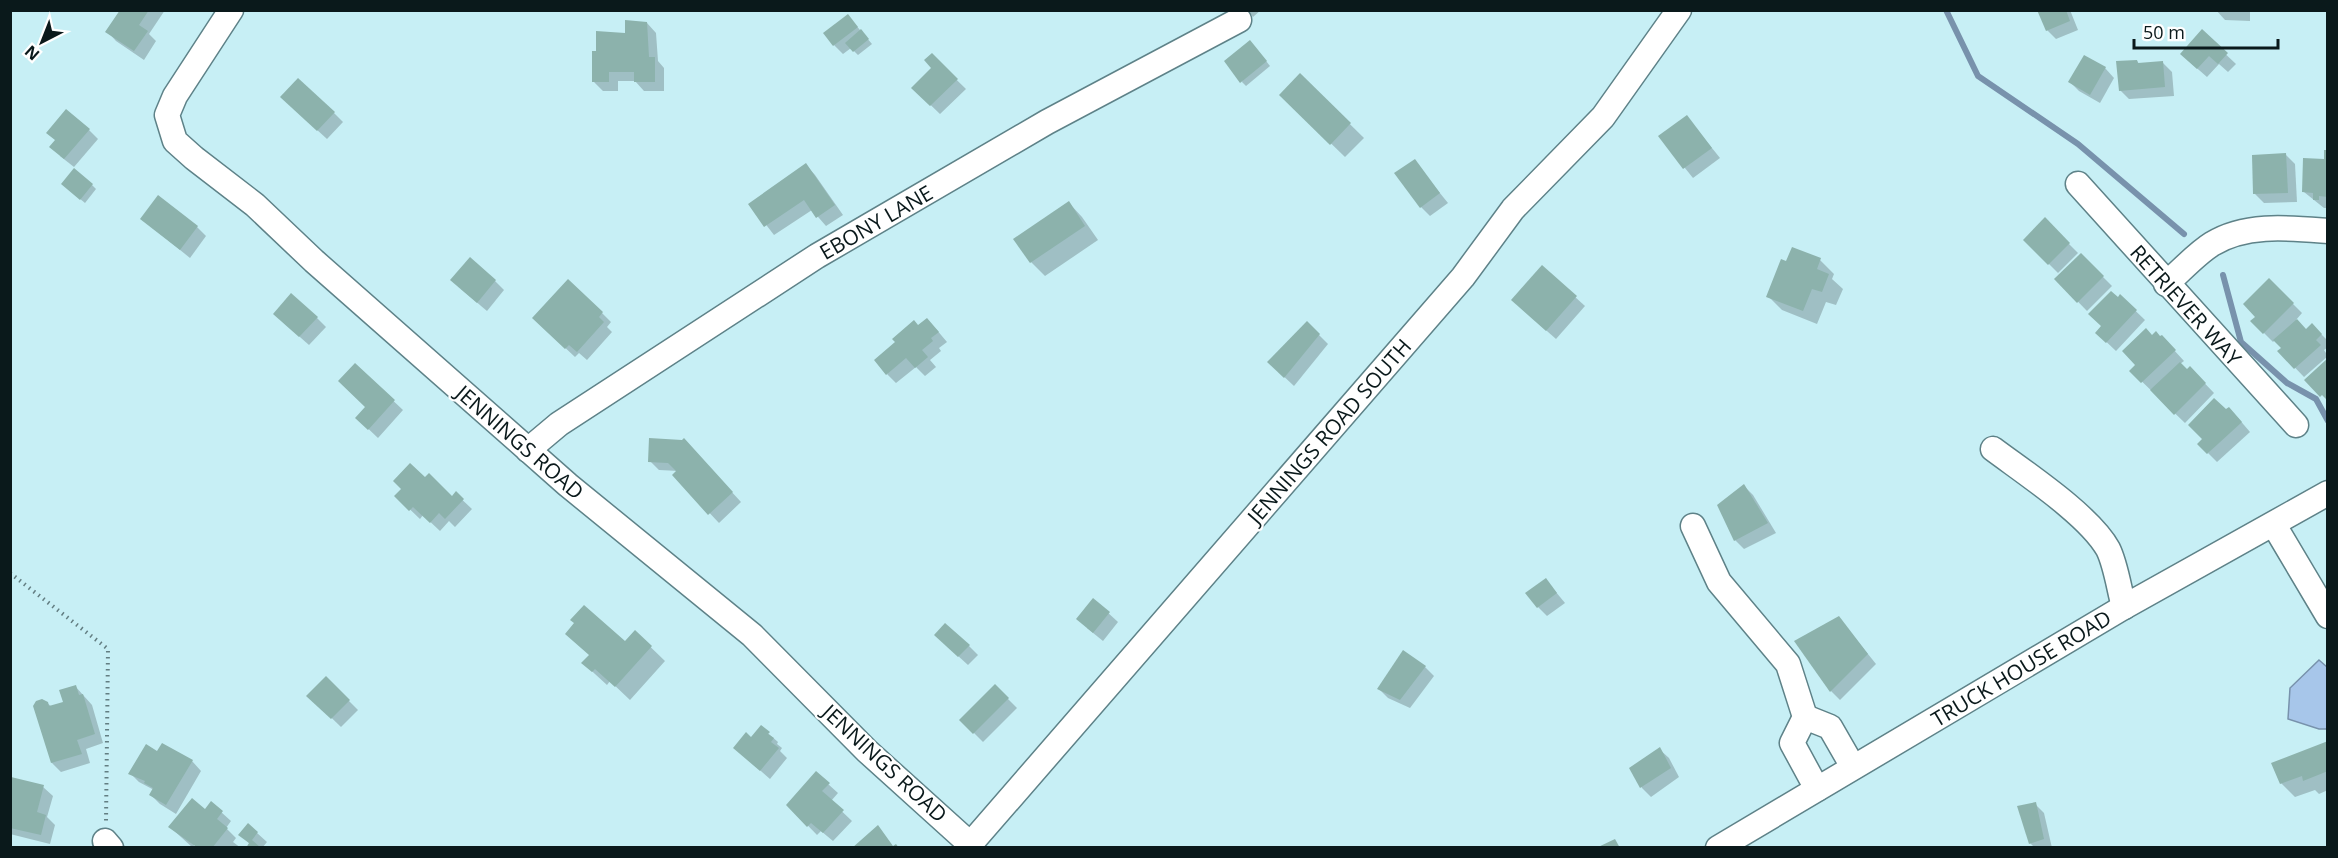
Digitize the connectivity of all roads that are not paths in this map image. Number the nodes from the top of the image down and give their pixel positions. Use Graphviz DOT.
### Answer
graph roads {
  1 [pos="231,10"];
  2 [pos="1679,10"];
  3 [pos="1239,20"];
  4 [pos="2078,184"];
  5 [pos="2328,231"];
  6 [pos="2166,284"];
  7 [pos="2296,425"];
  8 [pos="1993,448"];
  9 [pos="528,450"];
  10 [pos="2328,493"];
  11 [pos="2274,525"];
  12 [pos="1693,526"];
  13 [pos="2124,607"];
  14 [pos="2328,616"];
  15 [pos="1805,717"];
  16 [pos="1853,767"];
  17 [pos="1817,789"];
  18 [pos="969,846"];
  19 [pos="1718,848"];
  1 -- 9 [label="street, JENNINGS ROAD"];
  2 -- 18 [label="street, JENNINGS ROAD SOUTH"];
  3 -- 9 [label="street, EBONY LANE"];
  4 -- 6 [label="street, RETRIEVER WAY"];
  5 -- 6 [label="street"];
  6 -- 7 [label="street, RETRIEVER WAY"];
  8 -- 13 [label="street"];
  9 -- 18 [label="street, JENNINGS ROAD"];
  10 -- 11 [label="street, TRUCK HOUSE ROAD"];
  11 -- 13 [label="street, TRUCK HOUSE ROAD"];
  11 -- 14 [label="street"];
  12 -- 15 [label="street"];
  13 -- 16 [label="street, TRUCK HOUSE ROAD"];
  15 -- 16 [label="street"];
  15 -- 17 [label="street"];
  16 -- 17 [label="street, TRUCK HOUSE ROAD"];
  17 -- 19 [label="street, TRUCK HOUSE ROAD"];
}
